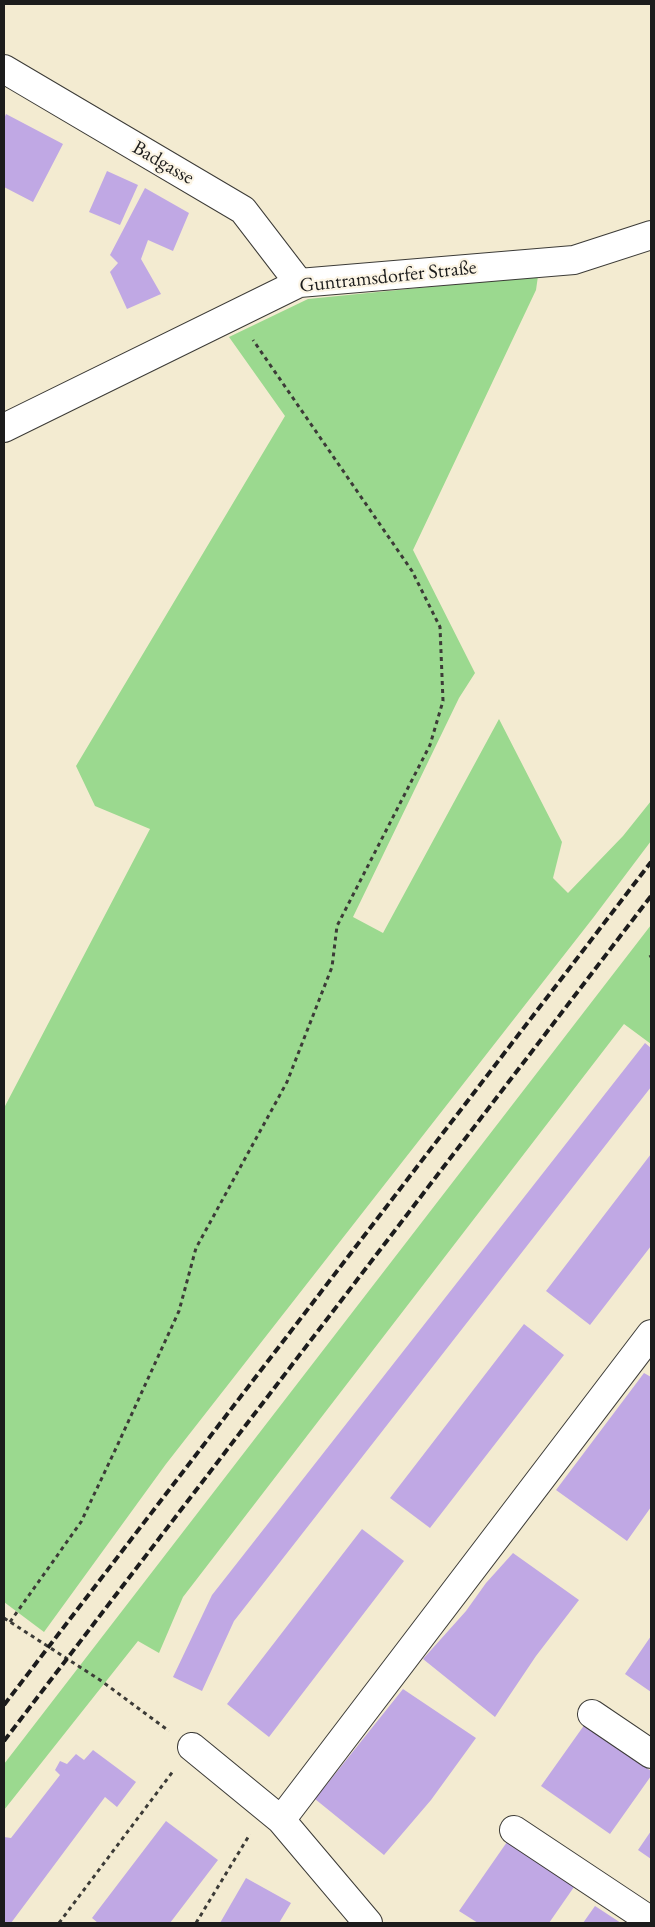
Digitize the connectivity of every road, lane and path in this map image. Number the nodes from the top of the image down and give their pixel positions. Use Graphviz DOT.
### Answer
graph roads {
  1 [pos="4,70"];
  2 [pos="651,235"];
  3 [pos="299,283"];
  4 [pos="235,313"];
  5 [pos="4,428"];
  6 [pos="651,1334"];
  7 [pos="4,1618"];
  8 [pos="10,1622"];
  9 [pos="592,1714"];
  10 [pos="192,1747"];
  11 [pos="651,1754"];
  12 [pos="274,1814"];
  13 [pos="514,1830"];
  14 [pos="651,1921"];
  15 [pos="59,1923"];
  16 [pos="196,1923"];
  17 [pos="368,1923"];
  1 -- 3 [label="street, Badgasse"];
  2 -- 3 [label="street, Guntramsdorfer Straße"];
  3 -- 4 [label="street, Guntramsdorfer Straße"];
  4 -- 5 [label="street, Guntramsdorfer Straße"];
  4 -- 8 [label="path"];
  6 -- 12 [label="street"];
  7 -- 8 [label="path"];
  8 -- 10 [label="path"];
  9 -- 11 [label="street"];
  10 -- 12 [label="street"];
  10 -- 15 [label="path"];
  12 -- 16 [label="path"];
  12 -- 17 [label="street"];
  13 -- 14 [label="street"];
}
